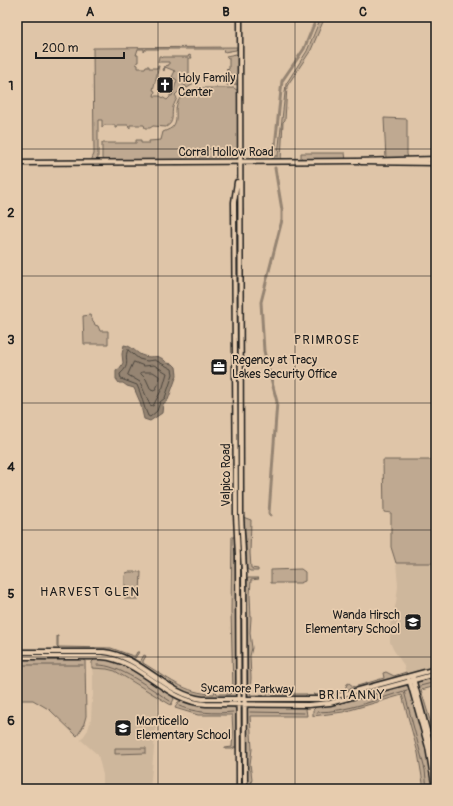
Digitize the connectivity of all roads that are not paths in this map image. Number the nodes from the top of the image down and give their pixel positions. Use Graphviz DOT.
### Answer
graph roads {
  1 [pos="239,17"];
  2 [pos="436,159"];
  3 [pos="356,161"];
  4 [pos="240,162"];
  5 [pos="17,163"];
  6 [pos="436,164"];
  7 [pos="17,652"];
  8 [pos="17,657"];
  9 [pos="436,669"];
  10 [pos="436,674"];
  11 [pos="411,679"];
  12 [pos="239,702"];
  13 [pos="244,702"];
  14 [pos="436,764"];
  15 [pos="239,789"];
  16 [pos="245,789"];
  17 [pos="435,789"];
  1 -- 4 [label="main road, Valpico Road"];
  2 -- 3 [label="main road, Corral Hollow Road"];
  3 -- 4 [label="main road, Corral Hollow Road"];
  3 -- 6 [label="main road"];
  4 -- 5 [label="main road, Corral Hollow Road"];
  4 -- 12 [label="main road, Valpico Road"];
  4 -- 13 [label="main road, Valpico Road"];
  7 -- 12 [label="main road, Sycamore Parkway"];
  8 -- 12 [label="main road, Sycamore Parkway"];
  9 -- 11 [label="main road, Sycamore Parkway"];
  10 -- 11 [label="main road, Sycamore Parkway"];
  11 -- 13 [label="main road, Sycamore Parkway"];
  11 -- 14 [label="main road"];
  11 -- 17 [label="main road"];
  12 -- 13 [label="main road, Sycamore Parkway"];
  12 -- 15 [label="main road, Valpico Road"];
  13 -- 16 [label="main road, Valpico Road"];
}
